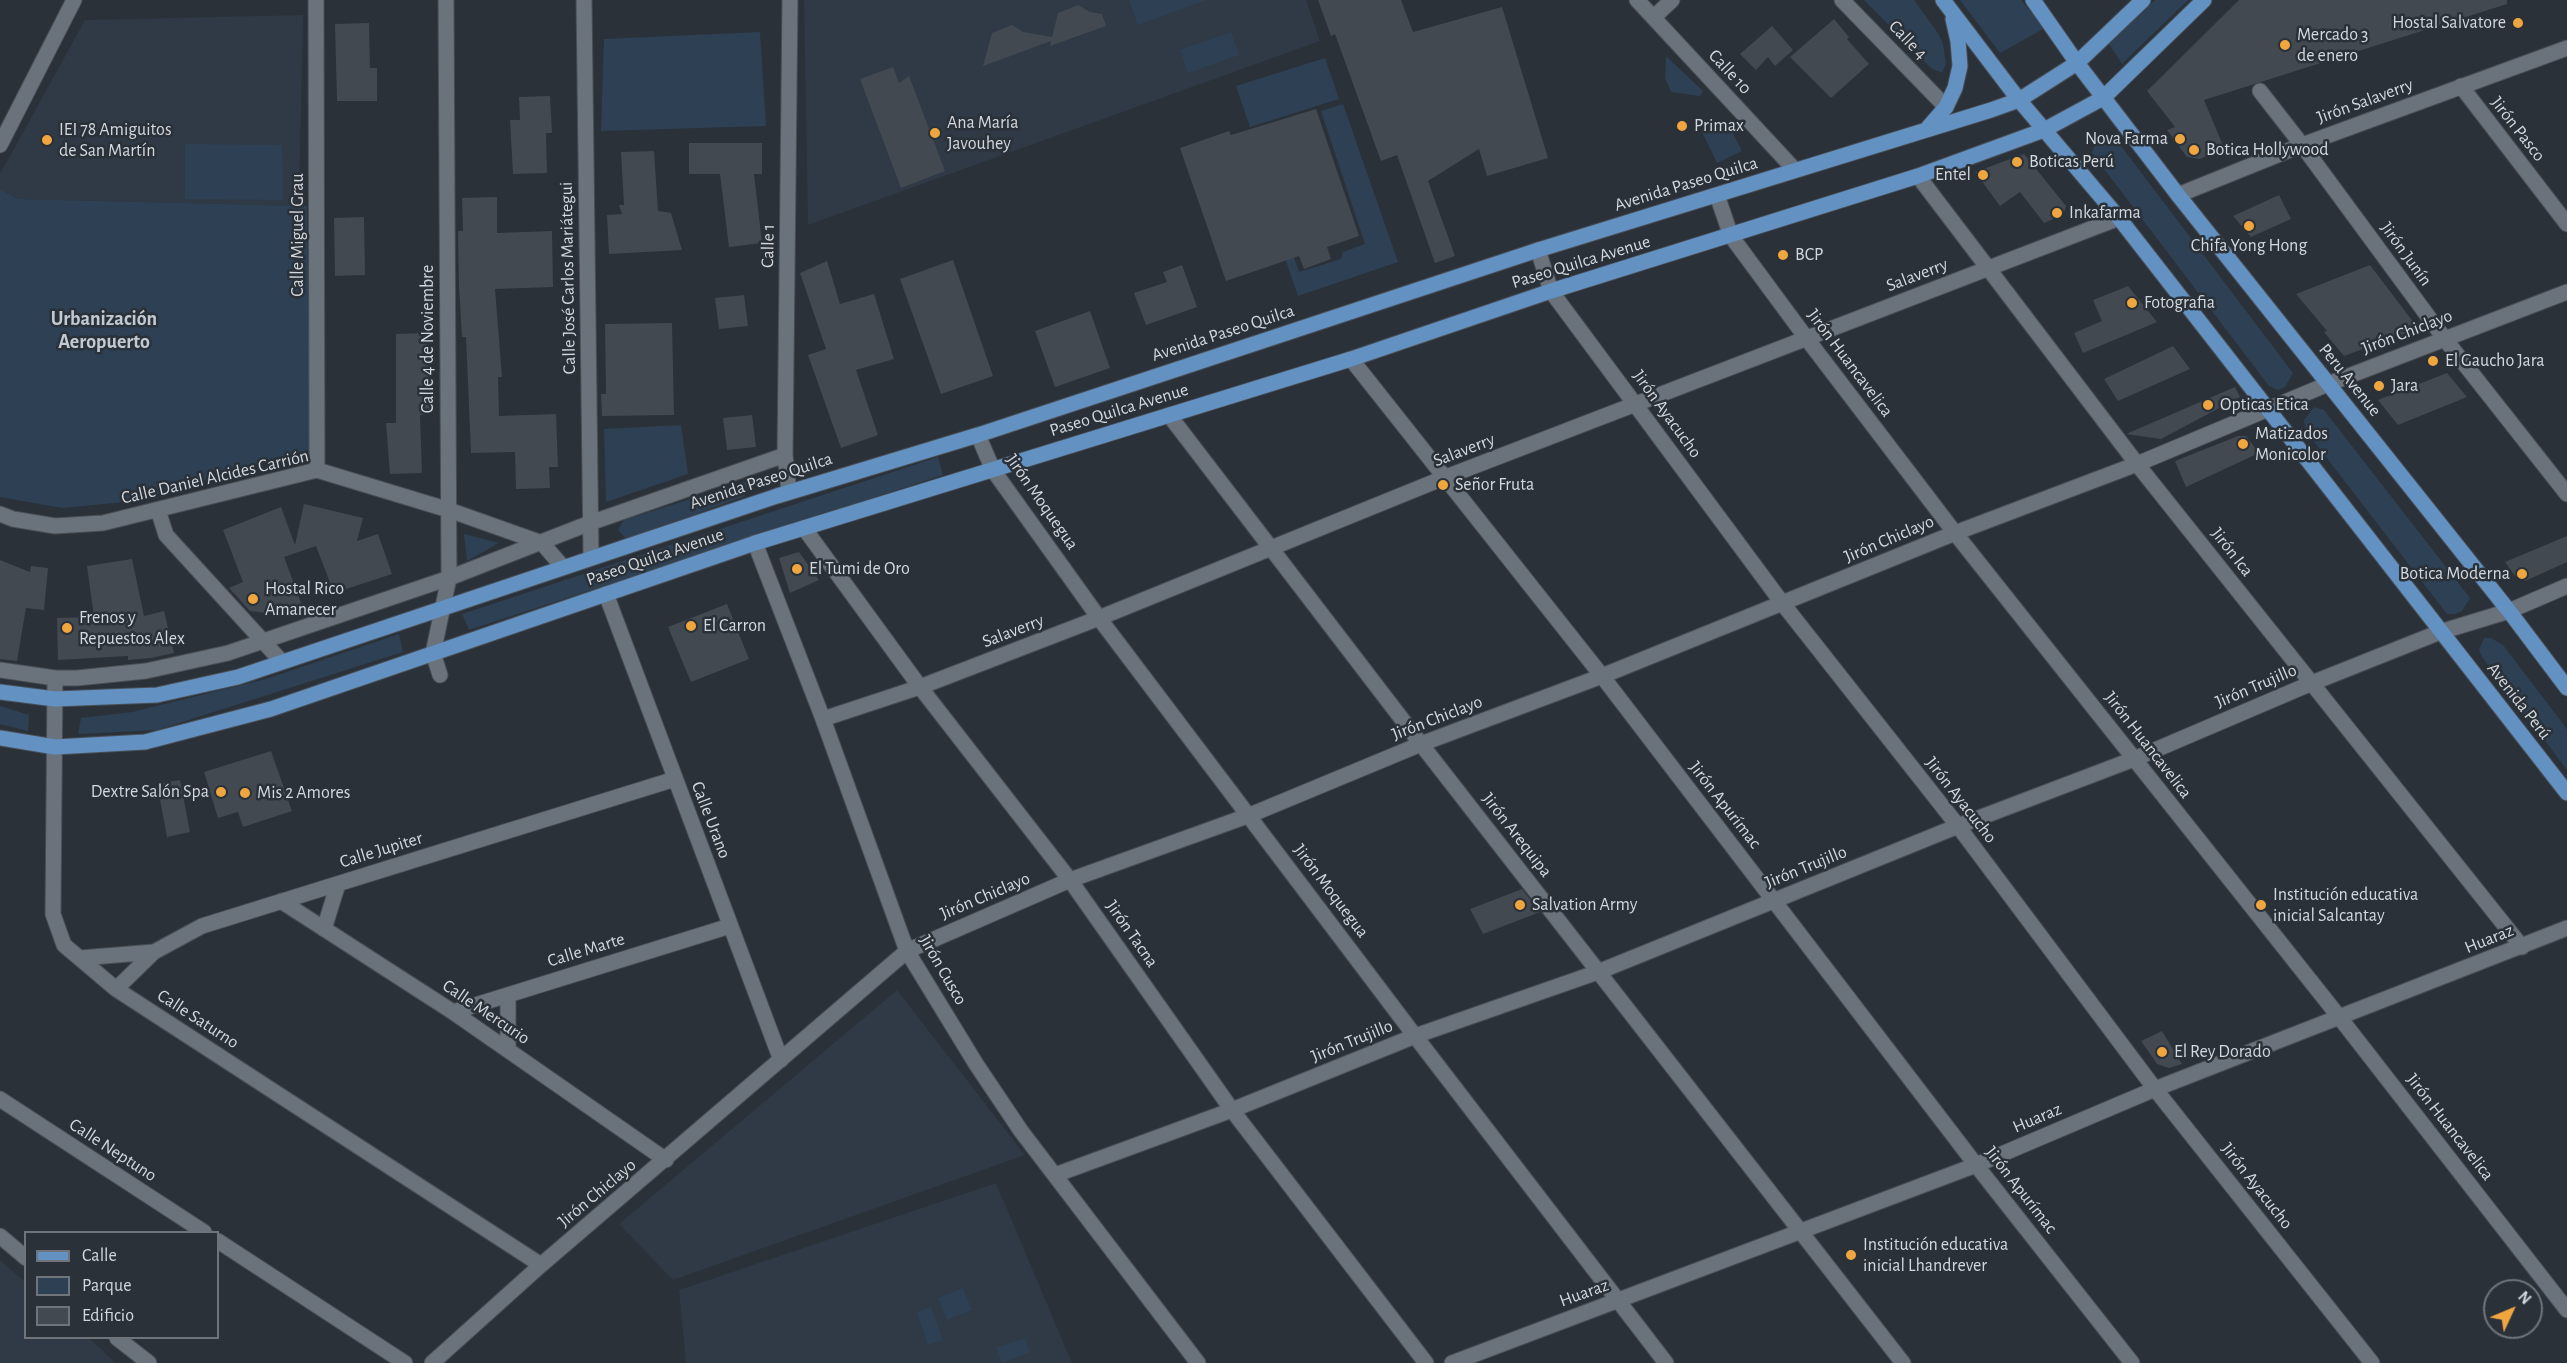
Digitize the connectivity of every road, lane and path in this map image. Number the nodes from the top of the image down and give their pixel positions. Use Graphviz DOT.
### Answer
graph roads {
  1 [pos="74,0"];
  2 [pos="316,0"];
  3 [pos="446,0"];
  4 [pos="584,0"];
  5 [pos="790,0"];
  6 [pos="1637,0"];
  7 [pos="1672,0"];
  8 [pos="1842,0"];
  9 [pos="1943,0"];
  10 [pos="2033,0"];
  11 [pos="2142,0"];
  12 [pos="2204,0"];
  13 [pos="1952,13"];
  14 [pos="1654,17"];
  15 [pos="2567,48"];
  16 [pos="2077,63"];
  17 [pos="2461,87"];
  18 [pos="2260,91"];
  19 [pos="2103,98"];
  20 [pos="2019,100"];
  21 [pos="1946,107"];
  22 [pos="1926,130"];
  23 [pos="2044,130"];
  24 [pos="0,145"];
  25 [pos="2302,145"];
  26 [pos="1795,170"];
  27 [pos="1918,176"];
  28 [pos="1717,195"];
  29 [pos="2178,195"];
  30 [pos="2119,218"];
  31 [pos="2567,224"];
  32 [pos="1731,236"];
  33 [pos="1538,250"];
  34 [pos="1989,267"];
  35 [pos="1551,291"];
  36 [pos="2567,292"];
  37 [pos="2444,338"];
  38 [pos="1807,339"];
  39 [pos="1351,359"];
  40 [pos="2328,384"];
  41 [pos="1636,406"];
  42 [pos="2267,410"];
  43 [pos="1169,415"];
  44 [pos="978,435"];
  45 [pos="785,455"];
  46 [pos="2137,464"];
  47 [pos="317,470"];
  48 [pos="993,470"];
  49 [pos="1446,477"];
  50 [pos="789,492"];
  51 [pos="2567,494"];
  52 [pos="158,510"];
  53 [pos="449,510"];
  54 [pos="0,514"];
  55 [pos="590,523"];
  56 [pos="804,528"];
  57 [pos="1954,533"];
  58 [pos="542,543"];
  59 [pos="756,543"];
  60 [pos="1270,549"];
  61 [pos="591,556"];
  62 [pos="562,566"];
  63 [pos="449,578"];
  64 [pos="2567,586"];
  65 [pos="606,594"];
  66 [pos="1783,604"];
  67 [pos="442,609"];
  68 [pos="2509,611"];
  69 [pos="1099,618"];
  70 [pos="2440,632"];
  71 [pos="264,641"];
  72 [pos="433,653"];
  73 [pos="282,662"];
  74 [pos="0,670"];
  75 [pos="440,675"];
  76 [pos="1602,676"];
  77 [pos="55,678"];
  78 [pos="2312,684"];
  79 [pos="920,687"];
  80 [pos="2567,688"];
  81 [pos="0,692"];
  82 [pos="55,699"];
  83 [pos="823,719"];
  84 [pos="0,738"];
  85 [pos="1421,744"];
  86 [pos="55,747"];
  87 [pos="2134,759"];
  88 [pos="675,779"];
  89 [pos="2567,794"];
  90 [pos="1250,815"];
  91 [pos="1958,826"];
  92 [pos="1070,880"];
  93 [pos="338,884"];
  94 [pos="281,901"];
  95 [pos="1775,901"];
  96 [pos="730,926"];
  97 [pos="2567,928"];
  98 [pos="324,929"];
  99 [pos="2522,947"];
  100 [pos="908,951"];
  101 [pos="154,952"];
  102 [pos="80,958"];
  103 [pos="1598,972"];
  104 [pos="116,989"];
  105 [pos="508,995"];
  106 [pos="453,1012"];
  107 [pos="2340,1018"];
  108 [pos="1415,1036"];
  109 [pos="508,1050"];
  110 [pos="781,1060"];
  111 [pos="2156,1089"];
  112 [pos="0,1099"];
  113 [pos="1232,1110"];
  114 [pos="666,1160"];
  115 [pos="1976,1165"];
  116 [pos="1055,1175"];
  117 [pos="201,1231"];
  118 [pos="1800,1232"];
  119 [pos="0,1236"];
  120 [pos="219,1242"];
  121 [pos="24,1256"];
  122 [pos="541,1265"];
  123 [pos="1618,1301"];
  124 [pos="2567,1310"];
  125 [pos="118,1339"];
  126 [pos="149,1363"];
  127 [pos="405,1363"];
  128 [pos="432,1363"];
  129 [pos="1198,1363"];
  130 [pos="1426,1363"];
  131 [pos="1452,1363"];
  132 [pos="1666,1363"];
  133 [pos="1903,1363"];
  134 [pos="2132,1363"];
  135 [pos="2372,1363"];
  1 -- 24 [label="street"];
  2 -- 47 [label="street, Calle Miguel Grau"];
  3 -- 53 [label="street, Calle 4 de Noviembre"];
  4 -- 55 [label="street, Calle José Carlos Mariátegui"];
  5 -- 45 [label="street, Calle 1"];
  6 -- 14 [label="street, Calle 10"];
  7 -- 14 [label="street"];
  8 -- 21 [label="street, Calle 4"];
  9 -- 13 [label="main road"];
  10 -- 16 [label="main road"];
  11 -- 16 [label="main road"];
  12 -- 19 [label="main road, Paseo Quilca Avenue"];
  13 -- 20 [label="main road"];
  13 -- 21 [label="main road"];
  14 -- 26 [label="street, Calle 10"];
  15 -- 17 [label="street, Jirón Salaverry"];
  16 -- 19 [label="main road"];
  16 -- 20 [label="main road"];
  17 -- 25 [label="street, Jirón Salaverry"];
  17 -- 31 [label="street, Jirón Pasco"];
  18 -- 25 [label="street, Jirón Junín"];
  19 -- 23 [label="main road, Paseo Quilca Avenue"];
  19 -- 29 [label="main road, Peru Avenue"];
  20 -- 22 [label="main road, Avenida Paseo Quilca"];
  20 -- 23 [label="main road"];
  21 -- 22 [label="main road"];
  22 -- 26 [label="main road, Avenida Paseo Quilca"];
  23 -- 27 [label="main road, Paseo Quilca Avenue"];
  23 -- 30 [label="main road"];
  25 -- 29 [label="street, Jirón Salaverry"];
  25 -- 37 [label="street, Jirón Junín"];
  26 -- 28 [label="main road, Avenida Paseo Quilca"];
  27 -- 32 [label="main road, Paseo Quilca Avenue"];
  27 -- 34 [label="street, Jirón Ica"];
  28 -- 32 [label="street, Jirón Huancavelica"];
  28 -- 33 [label="main road, Avenida Paseo Quilca"];
  29 -- 40 [label="main road, Peru Avenue"];
  30 -- 34 [label="street, Salaverry"];
  30 -- 42 [label="main road"];
  32 -- 35 [label="main road, Paseo Quilca Avenue"];
  32 -- 38 [label="street, Jirón Huancavelica"];
  33 -- 35 [label="street, Jirón Ayacucho"];
  33 -- 44 [label="main road, Avenida Paseo Quilca"];
  34 -- 38 [label="street, Salaverry"];
  34 -- 46 [label="street, Jirón Ica"];
  35 -- 39 [label="main road, Paseo Quilca Avenue"];
  35 -- 41 [label="street, Jirón Ayacucho"];
  36 -- 37 [label="street, Jirón Chiclayo"];
  37 -- 40 [label="street, Jirón Chiclayo"];
  37 -- 51 [label="street, Jirón Junín"];
  38 -- 41 [label="street, Salaverry"];
  38 -- 57 [label="street, Jirón Huancavelica"];
  39 -- 43 [label="main road, Paseo Quilca Avenue"];
  39 -- 49 [label="street, Jirón Apurímac"];
  40 -- 42 [label="street, Jirón Chiclayo"];
  40 -- 68 [label="main road, Peru Avenue"];
  41 -- 49 [label="street, Salaverry"];
  41 -- 66 [label="street, Jirón Ayacucho"];
  42 -- 46 [label="street, Jirón Chiclayo"];
  42 -- 70 [label="main road"];
  43 -- 48 [label="main road, Paseo Quilca Avenue"];
  43 -- 60 [label="street, Jirón Arequipa"];
  44 -- 48 [label="street, Jirón Moquegua"];
  44 -- 50 [label="main road, Avenida Paseo Quilca"];
  45 -- 50 [label="street, Calle 1"];
  45 -- 55 [label="street, Avenida Paseo Quilca"];
  46 -- 57 [label="street, Jirón Chiclayo"];
  46 -- 78 [label="street, Jirón Ica"];
  47 -- 52 [label="street, Calle Daniel Alcides Carrión"];
  47 -- 53 [label="street, Calle Daniel Alcides Carrión"];
  48 -- 56 [label="main road, Paseo Quilca Avenue"];
  48 -- 69 [label="street, Jirón Moquegua"];
  49 -- 60 [label="street, Salaverry"];
  49 -- 76 [label="street, Jirón Apurímac"];
  50 -- 61 [label="main road, Avenida Paseo Quilca"];
  52 -- 54 [label="street, Calle Daniel Alcides Carrión"];
  52 -- 71 [label="street"];
  53 -- 58 [label="street, Calle Daniel Alcides Carrión"];
  53 -- 63 [label="street, Calle 4 de Noviembre"];
  55 -- 58 [label="street, Avenida Paseo Quilca"];
  55 -- 61 [label="street, Calle José Carlos Mariátegui"];
  56 -- 59 [label="main road, Paseo Quilca Avenue"];
  56 -- 79 [label="street, Jirón Tacna"];
  57 -- 66 [label="street, Jirón Chiclayo"];
  57 -- 87 [label="street, Jirón Huancavelica"];
  58 -- 62 [label="street, Calle Daniel Alcides Carrión"];
  58 -- 63 [label="street, Avenida Paseo Quilca"];
  59 -- 65 [label="main road, Paseo Quilca Avenue"];
  59 -- 83 [label="street, Jirón Cusco"];
  60 -- 69 [label="street, Salaverry"];
  60 -- 85 [label="street, Jirón Arequipa"];
  61 -- 62 [label="main road, Avenida Paseo Quilca"];
  62 -- 67 [label="main road, Avenida Paseo Quilca"];
  63 -- 67 [label="street, Calle 4 de Noviembre"];
  63 -- 71 [label="street, Avenida Paseo Quilca"];
  64 -- 68 [label="street, Jirón Trujillo"];
  65 -- 72 [label="main road, Paseo Quilca Avenue"];
  65 -- 88 [label="street, Calle Urano"];
  66 -- 76 [label="street, Jirón Chiclayo"];
  66 -- 91 [label="street, Jirón Ayacucho"];
  67 -- 72 [label="street, Calle 4 de Noviembre"];
  67 -- 73 [label="main road"];
  68 -- 70 [label="street, Jirón Trujillo"];
  68 -- 80 [label="main road, Peru Avenue"];
  69 -- 79 [label="street, Salaverry"];
  69 -- 90 [label="street, Jirón Moquegua"];
  70 -- 78 [label="street, Jirón Trujillo"];
  70 -- 89 [label="main road, Avenida Perú"];
  71 -- 73 [label="street"];
  71 -- 77 [label="street, Avenida Paseo Quilca"];
  72 -- 75 [label="street, Calle 4 de Noviembre"];
  72 -- 86 [label="main road, Paseo Quilca Avenue"];
  73 -- 82 [label="main road"];
  74 -- 77 [label="street, Avenida Paseo Quilca"];
  76 -- 85 [label="street, Jirón Chiclayo"];
  76 -- 95 [label="street, Jirón Apurímac"];
  77 -- 82 [label="street, Calle Saturno"];
  78 -- 87 [label="street, Jirón Trujillo"];
  78 -- 99 [label="street, Jirón Ica"];
  79 -- 83 [label="street, Salaverry"];
  79 -- 92 [label="street, Jirón Tacna"];
  81 -- 82 [label="main road"];
  82 -- 86 [label="street, Calle Saturno"];
  83 -- 100 [label="street, Jirón Cusco"];
  84 -- 86 [label="main road, Paseo Quilca Avenue"];
  85 -- 90 [label="street, Jirón Chiclayo"];
  85 -- 103 [label="street, Jirón Arequipa"];
  86 -- 102 [label="street, Calle Saturno"];
  87 -- 91 [label="street, Jirón Trujillo"];
  87 -- 107 [label="street, Jirón Huancavelica"];
  88 -- 93 [label="street, Calle Jupiter"];
  88 -- 96 [label="street, Calle Urano"];
  90 -- 92 [label="street, Jirón Chiclayo"];
  90 -- 108 [label="street, Jirón Moquegua"];
  91 -- 95 [label="street, Jirón Trujillo"];
  91 -- 111 [label="street, Jirón Ayacucho"];
  92 -- 100 [label="street, Jirón Chiclayo"];
  92 -- 113 [label="street, Jirón Tacna"];
  93 -- 94 [label="street, Calle Jupiter"];
  93 -- 98 [label="street"];
  94 -- 98 [label="street, Calle Mercurio"];
  94 -- 101 [label="street, Calle Jupiter"];
  95 -- 103 [label="street, Jirón Trujillo"];
  95 -- 115 [label="street, Jirón Apurímac"];
  96 -- 105 [label="street, Calle Marte"];
  96 -- 110 [label="street, Calle Urano"];
  97 -- 99 [label="street, Huaraz"];
  98 -- 106 [label="street, Calle Mercurio"];
  99 -- 107 [label="street, Huaraz"];
  100 -- 110 [label="street, Jirón Chiclayo"];
  100 -- 116 [label="street, Jirón Cusco"];
  101 -- 102 [label="street"];
  101 -- 104 [label="street, Calle Jupiter"];
  102 -- 104 [label="street, Calle Saturno"];
  103 -- 108 [label="street, Jirón Trujillo"];
  103 -- 118 [label="street, Jirón Arequipa"];
  104 -- 122 [label="street, Calle Saturno"];
  105 -- 106 [label="street, Calle Marte"];
  105 -- 109 [label="street"];
  106 -- 109 [label="street, Calle Mercurio"];
  107 -- 111 [label="street, Huaraz"];
  107 -- 124 [label="street, Jirón Huancavelica"];
  108 -- 113 [label="street, Jirón Trujillo"];
  108 -- 123 [label="street, Jirón Moquegua"];
  109 -- 114 [label="street, Calle Mercurio"];
  110 -- 114 [label="street, Jirón Chiclayo"];
  111 -- 115 [label="street, Huaraz"];
  111 -- 135 [label="street, Jirón Ayacucho"];
  112 -- 117 [label="street, Calle Neptuno"];
  113 -- 116 [label="street, Jirón Trujillo"];
  113 -- 130 [label="street, Jirón Tacna"];
  114 -- 122 [label="street, Jirón Chiclayo"];
  115 -- 118 [label="street, Huaraz"];
  115 -- 134 [label="street, Jirón Apurímac"];
  116 -- 129 [label="street, Jirón Cusco"];
  118 -- 123 [label="street, Huaraz"];
  118 -- 133 [label="street, Jirón Arequipa"];
  119 -- 121 [label="street"];
  120 -- 127 [label="street"];
  122 -- 128 [label="street, Jirón Chiclayo"];
  123 -- 131 [label="street, Huaraz"];
  123 -- 132 [label="street, Jirón Moquegua"];
  125 -- 126 [label="street"];
}
